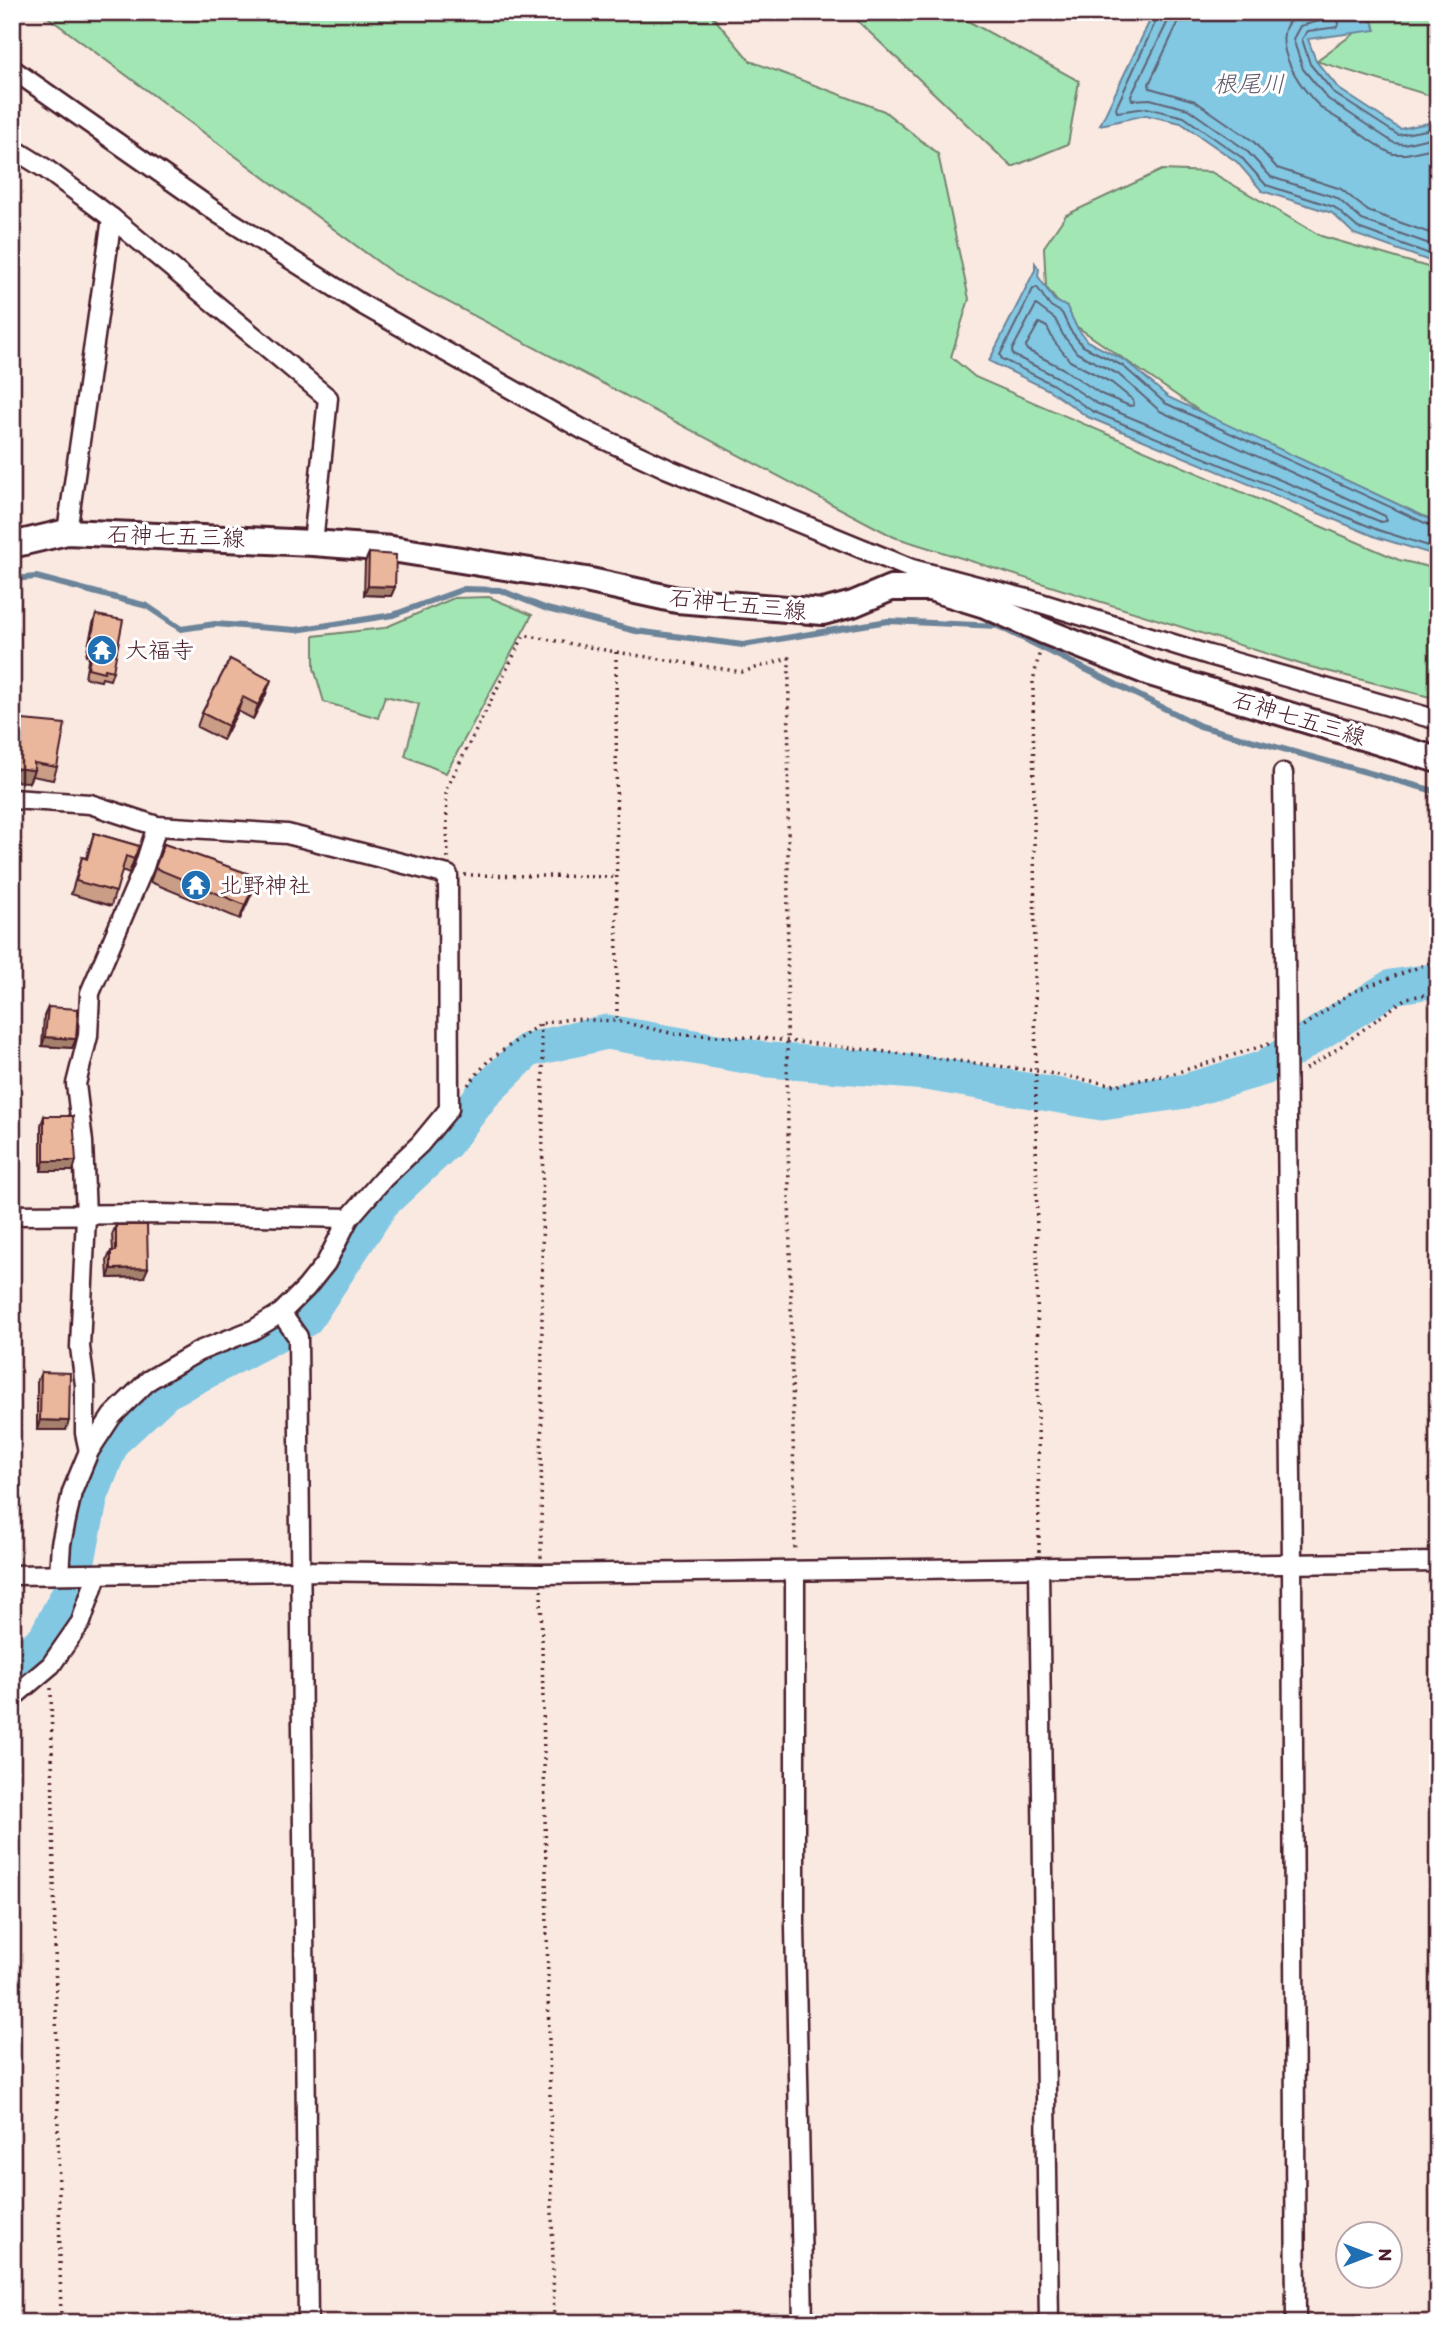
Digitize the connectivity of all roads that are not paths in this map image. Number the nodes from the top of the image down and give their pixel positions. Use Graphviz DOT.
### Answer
graph roads {
  1 [pos="12,69"];
  2 [pos="12,148"];
  3 [pos="112,218"];
  4 [pos="67,532"];
  5 [pos="313,543"];
  6 [pos="12,545"];
  7 [pos="1438,720"];
  8 [pos="1438,760"];
  9 [pos="1283,773"];
  10 [pos="12,799"];
  11 [pos="157,826"];
  12 [pos="12,1215"];
  13 [pos="86,1216"];
  14 [pos="349,1218"];
  15 [pos="282,1316"];
  16 [pos="89,1451"];
  17 [pos="1438,1562"];
  18 [pos="1292,1563"];
  19 [pos="1039,1567"];
  20 [pos="299,1571"];
  21 [pos="795,1572"];
  22 [pos="12,1574"];
  23 [pos="59,1574"];
  24 [pos="97,1575"];
  25 [pos="12,1698"];
  26 [pos="308,2323"];
  27 [pos="803,2323"];
  28 [pos="1049,2323"];
  29 [pos="1296,2323"];
  1 -- 7 [label="street"];
  2 -- 3 [label="street"];
  3 -- 4 [label="street"];
  3 -- 5 [label="street"];
  4 -- 5 [label="main road, 石神七五三線"];
  4 -- 6 [label="main road, 石神七五三線"];
  5 -- 8 [label="main road, 石神七五三線"];
  9 -- 18 [label="street"];
  10 -- 11 [label="street"];
  11 -- 13 [label="street"];
  11 -- 14 [label="street"];
  12 -- 13 [label="street"];
  13 -- 14 [label="street"];
  13 -- 16 [label="street"];
  14 -- 15 [label="street"];
  15 -- 16 [label="street"];
  15 -- 20 [label="street"];
  16 -- 23 [label="street"];
  17 -- 18 [label="street"];
  18 -- 19 [label="street"];
  18 -- 29 [label="street"];
  19 -- 21 [label="street"];
  19 -- 28 [label="street"];
  20 -- 21 [label="street"];
  20 -- 24 [label="street"];
  20 -- 26 [label="street"];
  21 -- 27 [label="street"];
  22 -- 23 [label="street"];
  23 -- 24 [label="street"];
  24 -- 25 [label="street"];
}
